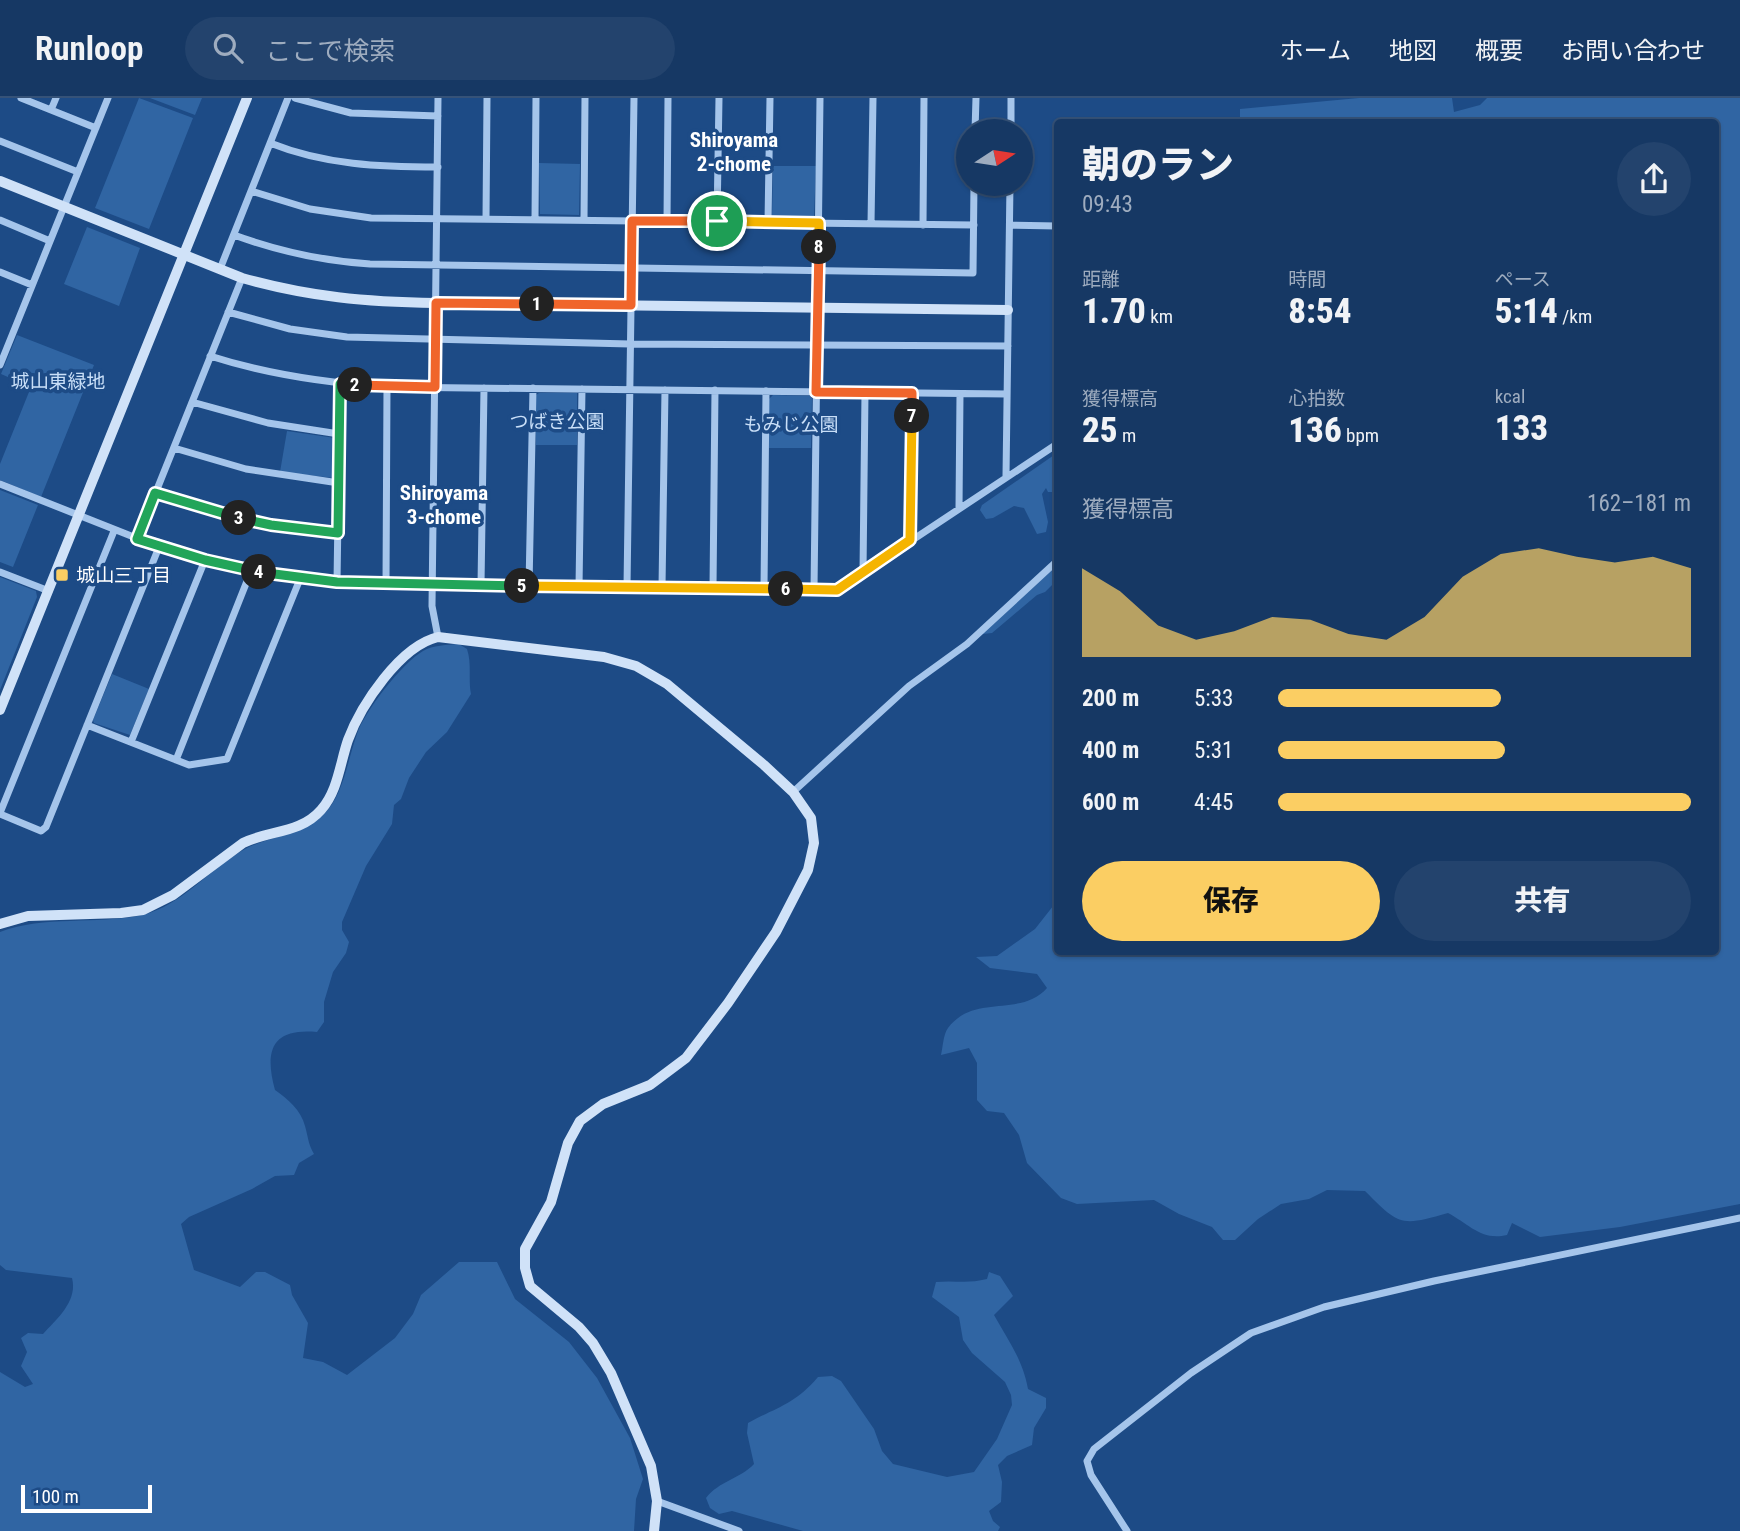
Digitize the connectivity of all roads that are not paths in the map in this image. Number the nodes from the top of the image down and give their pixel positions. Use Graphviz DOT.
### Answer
graph roads {
  1 [pos="22,98"];
  2 [pos="56,98"];
  3 [pos="108,98"];
  4 [pos="247,98"];
  5 [pos="288,98"];
  6 [pos="295,98"];
  7 [pos="438,98"];
  8 [pos="487,98"];
  9 [pos="536,98"];
  10 [pos="585,98"];
  11 [pos="634,98"];
  12 [pos="668,98"];
  13 [pos="719,98"];
  14 [pos="770,98"];
  15 [pos="820,98"];
  16 [pos="873,98"];
  17 [pos="924,98"];
  18 [pos="976,98"];
  19 [pos="1011,98"];
  20 [pos="51,110"];
  21 [pos="438,116"];
  22 [pos="975,119"];
  23 [pos="1011,119"];
  24 [pos="96,128"];
  25 [pos="0,141"];
  26 [pos="270,144"];
  27 [pos="438,167"];
  28 [pos="78,172"];
  29 [pos="0,181"];
  30 [pos="251,191"];
  31 [pos="974,196"];
  32 [pos="1010,196"];
  33 [pos="64,206"];
  34 [pos="437,218"];
  35 [pos="486,219"];
  36 [pos="535,219"];
  37 [pos="0,220"];
  38 [pos="584,220"];
  39 [pos="632,221"];
  40 [pos="667,221"];
  41 [pos="717,221"];
  42 [pos="768,222"];
  43 [pos="819,223"];
  44 [pos="871,223"];
  45 [pos="923,225"];
  46 [pos="974,225"];
  47 [pos="1010,225"];
  48 [pos="1054,226"];
  49 [pos="234,235"];
  50 [pos="50,241"];
  51 [pos="184,254"];
  52 [pos="436,266"];
  53 [pos="632,268"];
  54 [pos="220,269"];
  55 [pos="818,270"];
  56 [pos="0,272"];
  57 [pos="242,278"];
  58 [pos="32,285"];
  59 [pos="436,303"];
  60 [pos="631,305"];
  61 [pos="818,307"];
  62 [pos="1008,310"];
  63 [pos="228,312"];
  64 [pos="435,340"];
  65 [pos="630,344"];
  66 [pos="817,344"];
  67 [pos="1008,346"];
  68 [pos="210,356"];
  69 [pos="0,365"];
  70 [pos="340,384"];
  71 [pos="387,387"];
  72 [pos="435,387"];
  73 [pos="484,388"];
  74 [pos="533,388"];
  75 [pos="582,389"];
  76 [pos="630,389"];
  77 [pos="665,390"];
  78 [pos="715,390"];
  79 [pos="766,391"];
  80 [pos="816,392"];
  81 [pos="865,393"];
  82 [pos="912,393"];
  83 [pos="960,394"];
  84 [pos="1007,394"];
  85 [pos="192,402"];
  86 [pos="340,434"];
  87 [pos="1054,446"];
  88 [pos="174,447"];
  89 [pos="1006,476"];
  90 [pos="339,483"];
  91 [pos="0,484"];
  92 [pos="155,493"];
  93 [pos="959,508"];
  94 [pos="79,516"];
  95 [pos="114,531"];
  96 [pos="338,533"];
  97 [pos="137,539"];
  98 [pos="910,540"];
  99 [pos="159,547"];
  100 [pos="205,560"];
  101 [pos="1054,564"];
  102 [pos="251,571"];
  103 [pos="0,572"];
  104 [pos="863,572"];
  105 [pos="300,579"];
  106 [pos="337,582"];
  107 [pos="386,584"];
  108 [pos="432,585"];
  109 [pos="481,585"];
  110 [pos="529,586"];
  111 [pos="579,587"];
  112 [pos="627,587"];
  113 [pos="662,587"];
  114 [pos="713,588"];
  115 [pos="764,589"];
  116 [pos="814,590"];
  117 [pos="48,591"];
  118 [pos="438,637"];
  119 [pos="0,710"];
  120 [pos="87,725"];
  121 [pos="131,743"];
  122 [pos="176,760"];
  123 [pos="793,792"];
  124 [pos="0,814"];
  125 [pos="0,925"];
  126 [pos="1740,1218"];
  127 [pos="657,1501"];
  128 [pos="654,1531"];
  129 [pos="739,1531"];
  130 [pos="1127,1531"];
  1 -- 20 [label="street"];
  2 -- 20 [label="street"];
  3 -- 24 [label="street"];
  4 -- 51 [label="street"];
  5 -- 26 [label="street"];
  6 -- 21 [label="street"];
  7 -- 21 [label="street"];
  8 -- 35 [label="street"];
  9 -- 36 [label="street"];
  10 -- 38 [label="street"];
  11 -- 39 [label="street"];
  12 -- 40 [label="street"];
  13 -- 41 [label="street"];
  14 -- 42 [label="street"];
  15 -- 43 [label="street"];
  16 -- 44 [label="street"];
  17 -- 45 [label="street"];
  18 -- 22 [label="street"];
  19 -- 23 [label="street"];
  20 -- 24 [label="street"];
  21 -- 27 [label="street"];
  24 -- 28 [label="street"];
  25 -- 28 [label="street"];
  26 -- 27 [label="street"];
  26 -- 30 [label="street"];
  27 -- 34 [label="street"];
  28 -- 33 [label="street"];
  29 -- 33 [label="street"];
  30 -- 34 [label="street"];
  30 -- 49 [label="street"];
  31 -- 46 [label="street"];
  32 -- 47 [label="street"];
  33 -- 50 [label="street"];
  33 -- 51 [label="street"];
  34 -- 35 [label="street"];
  34 -- 52 [label="street"];
  35 -- 36 [label="street"];
  36 -- 38 [label="street"];
  37 -- 50 [label="street"];
  38 -- 39 [label="street"];
  39 -- 40 [label="street"];
  39 -- 53 [label="street"];
  40 -- 41 [label="street"];
  41 -- 42 [label="street"];
  42 -- 43 [label="street"];
  43 -- 44 [label="street"];
  43 -- 55 [label="street"];
  44 -- 45 [label="street"];
  45 -- 46 [label="street"];
  46 -- 55 [label="street"];
  47 -- 48 [label="street"];
  47 -- 62 [label="street"];
  49 -- 52 [label="street"];
  49 -- 54 [label="street"];
  50 -- 58 [label="street"];
  51 -- 54 [label="street"];
  51 -- 94 [label="street"];
  52 -- 53 [label="street"];
  52 -- 59 [label="street"];
  53 -- 55 [label="street"];
  53 -- 60 [label="street"];
  54 -- 57 [label="street"];
  55 -- 61 [label="street"];
  56 -- 58 [label="street"];
  57 -- 59 [label="street"];
  57 -- 63 [label="street"];
  58 -- 69 [label="street"];
  59 -- 60 [label="street"];
  59 -- 64 [label="street"];
  60 -- 61 [label="street"];
  60 -- 65 [label="street"];
  61 -- 62 [label="street"];
  61 -- 66 [label="street"];
  62 -- 67 [label="street"];
  63 -- 64 [label="street"];
  63 -- 68 [label="street"];
  64 -- 65 [label="street"];
  64 -- 72 [label="street"];
  65 -- 66 [label="street"];
  65 -- 76 [label="street"];
  66 -- 67 [label="street"];
  66 -- 80 [label="street"];
  67 -- 84 [label="street"];
  68 -- 70 [label="street"];
  68 -- 85 [label="street"];
  70 -- 71 [label="street"];
  70 -- 86 [label="street"];
  71 -- 72 [label="street"];
  71 -- 107 [label="street"];
  72 -- 73 [label="street"];
  72 -- 108 [label="street"];
  73 -- 74 [label="street"];
  73 -- 109 [label="street"];
  74 -- 75 [label="street"];
  74 -- 110 [label="street"];
  75 -- 76 [label="street"];
  75 -- 111 [label="street"];
  76 -- 77 [label="street"];
  76 -- 112 [label="street"];
  77 -- 78 [label="street"];
  77 -- 113 [label="street"];
  78 -- 79 [label="street"];
  78 -- 114 [label="street"];
  79 -- 80 [label="street"];
  79 -- 115 [label="street"];
  80 -- 81 [label="street"];
  80 -- 116 [label="street"];
  81 -- 82 [label="street"];
  81 -- 104 [label="street"];
  82 -- 83 [label="street"];
  82 -- 98 [label="street"];
  83 -- 84 [label="street"];
  83 -- 93 [label="street"];
  84 -- 89 [label="street"];
  85 -- 86 [label="street"];
  85 -- 88 [label="street"];
  86 -- 90 [label="street"];
  87 -- 89 [label="street"];
  88 -- 90 [label="street"];
  88 -- 92 [label="street"];
  89 -- 93 [label="street"];
  90 -- 96 [label="street"];
  91 -- 94 [label="street"];
  92 -- 96 [label="street"];
  92 -- 97 [label="street"];
  93 -- 98 [label="street"];
  94 -- 95 [label="street"];
  94 -- 117 [label="street"];
  95 -- 97 [label="street"];
  95 -- 124 [label="street"];
  96 -- 106 [label="street"];
  97 -- 99 [label="street"];
  98 -- 104 [label="street"];
  99 -- 100 [label="street"];
  99 -- 120 [label="street"];
  100 -- 102 [label="street"];
  100 -- 121 [label="street"];
  101 -- 123 [label="street"];
  102 -- 105 [label="street"];
  102 -- 122 [label="street"];
  103 -- 117 [label="street"];
  104 -- 116 [label="street"];
  105 -- 106 [label="street"];
  105 -- 122 [label="street"];
  106 -- 107 [label="street"];
  107 -- 108 [label="street"];
  108 -- 109 [label="street"];
  108 -- 118 [label="street"];
  109 -- 110 [label="street"];
  110 -- 111 [label="street"];
  111 -- 112 [label="street"];
  112 -- 113 [label="street"];
  113 -- 114 [label="street"];
  114 -- 115 [label="street"];
  115 -- 116 [label="street"];
  117 -- 119 [label="street"];
  118 -- 123 [label="street"];
  118 -- 125 [label="street"];
  120 -- 121 [label="street"];
  120 -- 124 [label="street"];
  121 -- 122 [label="street"];
  123 -- 127 [label="street"];
  126 -- 130 [label="street"];
  127 -- 128 [label="street"];
  127 -- 129 [label="street"];
}
